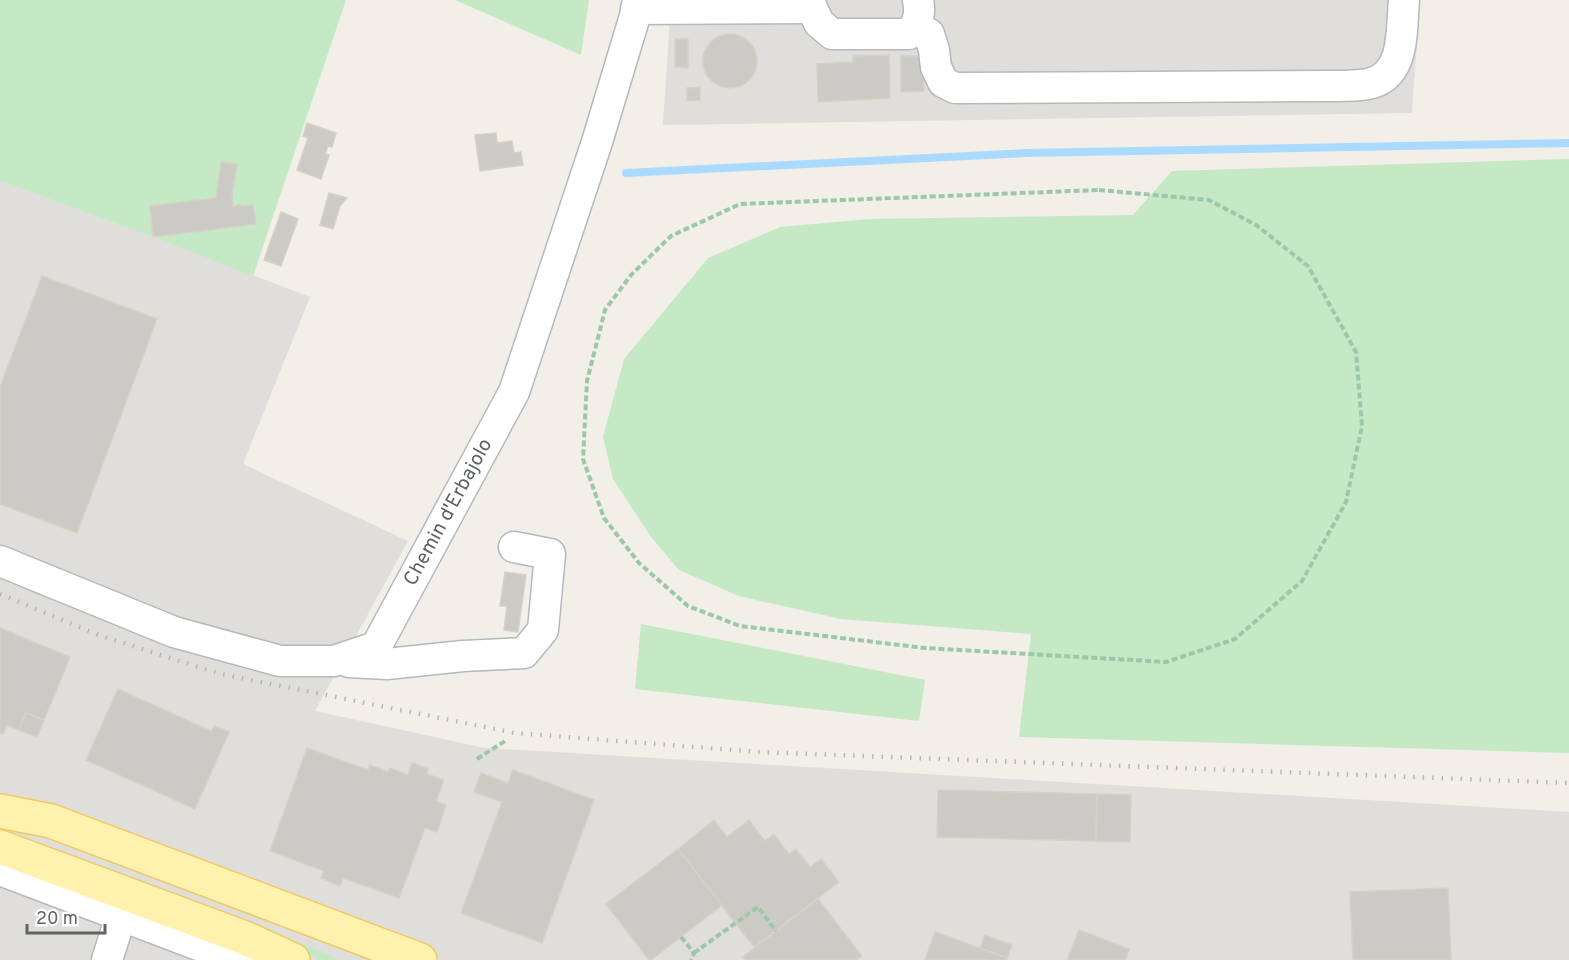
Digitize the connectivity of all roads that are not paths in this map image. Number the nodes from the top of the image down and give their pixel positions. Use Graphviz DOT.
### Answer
graph roads {
  1 [pos="1404,0"];
  2 [pos="637,4"];
  3 [pos="814,4"];
  4 [pos="917,13"];
  5 [pos="514,547"];
  6 [pos="0,561"];
  7 [pos="334,661"];
  8 [pos="3,812"];
  9 [pos="0,847"];
  10 [pos="0,870"];
  11 [pos="121,916"];
  12 [pos="107,960"];
  13 [pos="238,960"];
  14 [pos="294,960"];
  15 [pos="359,960"];
  16 [pos="420,960"];
  1 -- 4 [label="street"];
  2 -- 3 [label="street"];
  2 -- 7 [label="street, Chemin d'Erbajolo"];
  3 -- 4 [label="street"];
  5 -- 7 [label="street"];
  6 -- 7 [label="street, Chemin d'Erbajolo"];
  8 -- 15 [label="main road"];
  8 -- 16 [label="main road"];
  9 -- 14 [label="main road"];
  10 -- 11 [label="street"];
  11 -- 12 [label="street"];
  11 -- 13 [label="street"];
}
